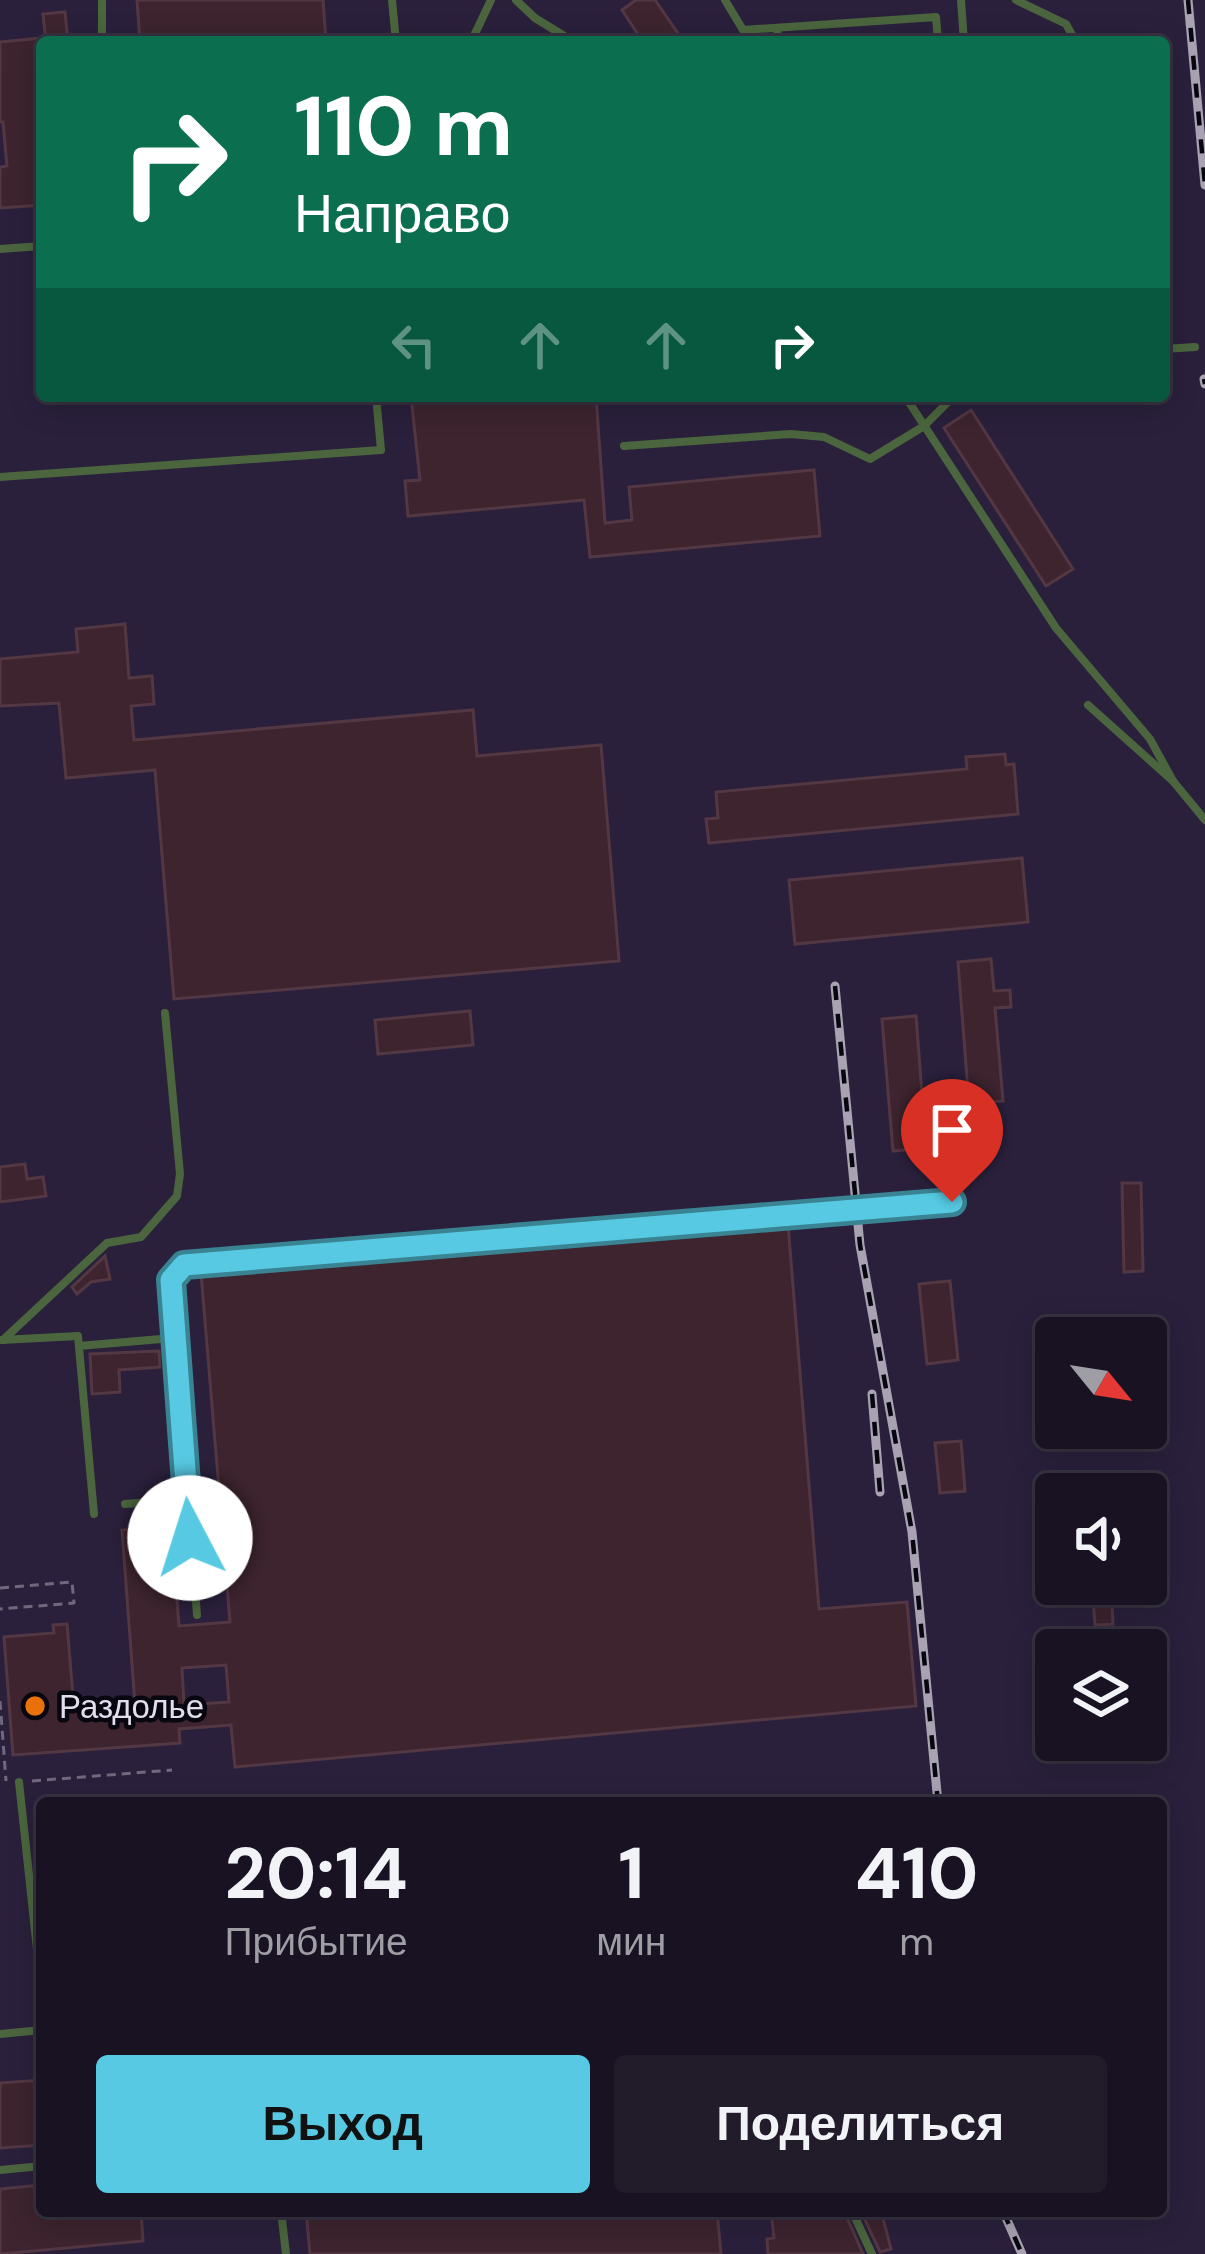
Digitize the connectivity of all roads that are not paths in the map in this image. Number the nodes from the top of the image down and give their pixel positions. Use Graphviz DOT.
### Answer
graph roads {
  1 [pos="102,0"];
  2 [pos="392,0"];
  3 [pos="490,0"];
  4 [pos="516,0"];
  5 [pos="725,0"];
  6 [pos="961,0"];
  7 [pos="1016,0"];
  8 [pos="777,28"];
  9 [pos="103,36"];
  10 [pos="395,36"];
  11 [pos="474,36"];
  12 [pos="564,36"];
  13 [pos="778,36"];
  14 [pos="938,36"];
  15 [pos="964,36"];
  16 [pos="1073,36"];
  17 [pos="36,246"];
  18 [pos="0,249"];
  19 [pos="1195,347"];
  20 [pos="1170,349"];
  21 [pos="377,402"];
  22 [pos="909,402"];
  23 [pos="948,402"];
  24 [pos="924,426"];
  25 [pos="624,446"];
  26 [pos="0,478"];
  27 [pos="1088,705"];
  28 [pos="1173,781"];
  29 [pos="1205,820"];
  30 [pos="165,1013"];
  31 [pos="952,1202"];
  32 [pos="174,1338"];
  33 [pos="1,1340"];
  34 [pos="79,1346"];
  35 [pos="187,1499"];
  36 [pos="125,1504"];
  37 [pos="94,1514"];
  38 [pos="197,1615"];
  39 [pos="20,1782"];
  40 [pos="36,1938"];
  41 [pos="36,2031"];
  42 [pos="0,2034"];
  43 [pos="36,2167"];
  44 [pos="0,2170"];
  45 [pos="282,2217"];
  46 [pos="855,2217"];
  47 [pos="286,2254"];
  48 [pos="872,2254"];
  1 -- 9 [label="lane"];
  2 -- 10 [label="lane"];
  3 -- 11 [label="lane"];
  4 -- 12 [label="lane"];
  5 -- 8 [label="lane"];
  6 -- 15 [label="lane"];
  7 -- 16 [label="lane"];
  8 -- 13 [label="lane"];
  8 -- 14 [label="lane"];
  17 -- 18 [label="lane"];
  19 -- 20 [label="lane"];
  21 -- 26 [label="lane"];
  22 -- 24 [label="lane"];
  23 -- 24 [label="lane"];
  24 -- 25 [label="lane"];
  24 -- 28 [label="lane"];
  27 -- 28 [label="lane"];
  28 -- 29 [label="lane"];
  30 -- 33 [label="lane"];
  31 -- 32 [label="lane"];
  32 -- 34 [label="lane"];
  32 -- 35 [label="lane"];
  33 -- 34 [label="lane"];
  34 -- 37 [label="lane"];
  35 -- 36 [label="lane"];
  35 -- 38 [label="lane"];
  39 -- 40 [label="lane"];
  41 -- 42 [label="lane"];
  43 -- 44 [label="lane"];
  45 -- 47 [label="lane"];
  46 -- 48 [label="lane"];
}
